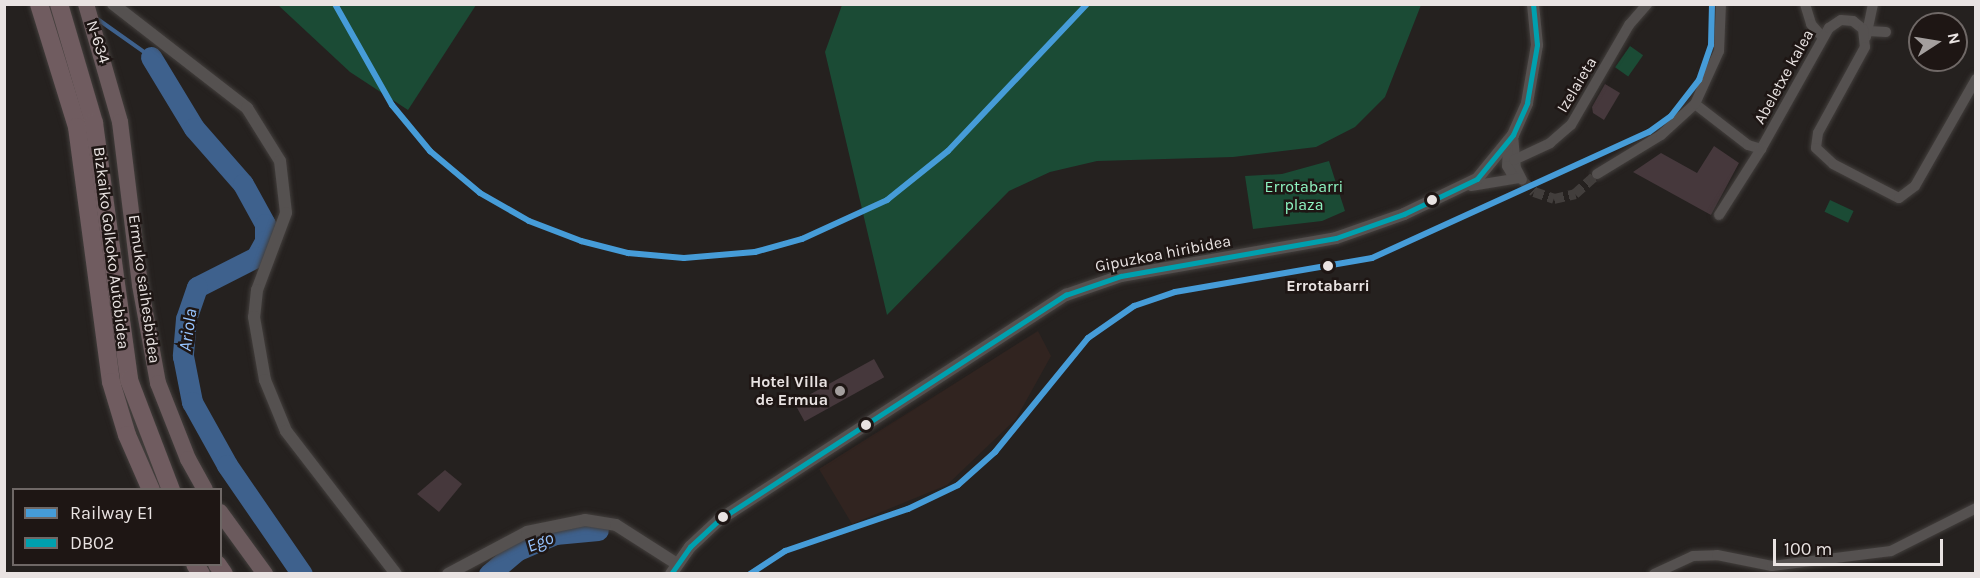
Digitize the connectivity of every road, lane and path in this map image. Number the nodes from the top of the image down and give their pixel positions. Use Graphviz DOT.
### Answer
graph roads {
  1 [pos="39,4"];
  2 [pos="59,4"];
  3 [pos="86,4"];
  4 [pos="113,4"];
  5 [pos="1533,4"];
  6 [pos="1647,4"];
  7 [pos="1721,4"];
  8 [pos="1805,4"];
  9 [pos="1873,4"];
  10 [pos="1886,32"];
  11 [pos="1867,34"];
  12 [pos="1823,38"];
  13 [pos="1976,79"];
  14 [pos="110,80"];
  15 [pos="1695,104"];
  16 [pos="1513,135"];
  17 [pos="1761,149"];
  18 [pos="1514,160"];
  19 [pos="1597,174"];
  20 [pos="1518,178"];
  21 [pos="1457,191"];
  22 [pos="1719,215"];
  23 [pos="151,488"];
  24 [pos="171,488"];
  25 [pos="205,488"];
  26 [pos="1976,508"];
  27 [pos="222,515"];
  28 [pos="674,569"];
  29 [pos="265,573"];
  30 [pos="396,573"];
  31 [pos="448,573"];
  32 [pos="1654,573"];
  1 -- 23 [label="highway, Bizkaiko Golkoko Autobidea"];
  2 -- 24 [label="highway, Bizkaiko Golkoko Autobidea"];
  3 -- 14 [label="highway, N-634"];
  4 -- 30 [label="street"];
  5 -- 16 [label="street, Gipuzkoa hiribidea"];
  6 -- 18 [label="street, Izelaieta"];
  7 -- 15 [label="street"];
  8 -- 12 [label="street"];
  9 -- 11 [label="street"];
  10 -- 11 [label="street"];
  11 -- 12 [label="street, Abeletxe kalea"];
  11 -- 13 [label="street"];
  12 -- 17 [label="street, Abeletxe kalea"];
  14 -- 25 [label="highway, Ermuko saihesbidea / N-634"];
  15 -- 17 [label="street, Abeletxe kalea"];
  15 -- 19 [label="street"];
  16 -- 18 [label="street"];
  16 -- 20 [label="street"];
  16 -- 21 [label="street, Gipuzkoa hiribidea"];
  17 -- 22 [label="street"];
  18 -- 20 [label="street"];
  20 -- 21 [label="street"];
  21 -- 28 [label="street, Gipuzkoa hiribidea"];
  26 -- 32 [label="street"];
  27 -- 29 [label="highway"];
  28 -- 31 [label="street"];
}
